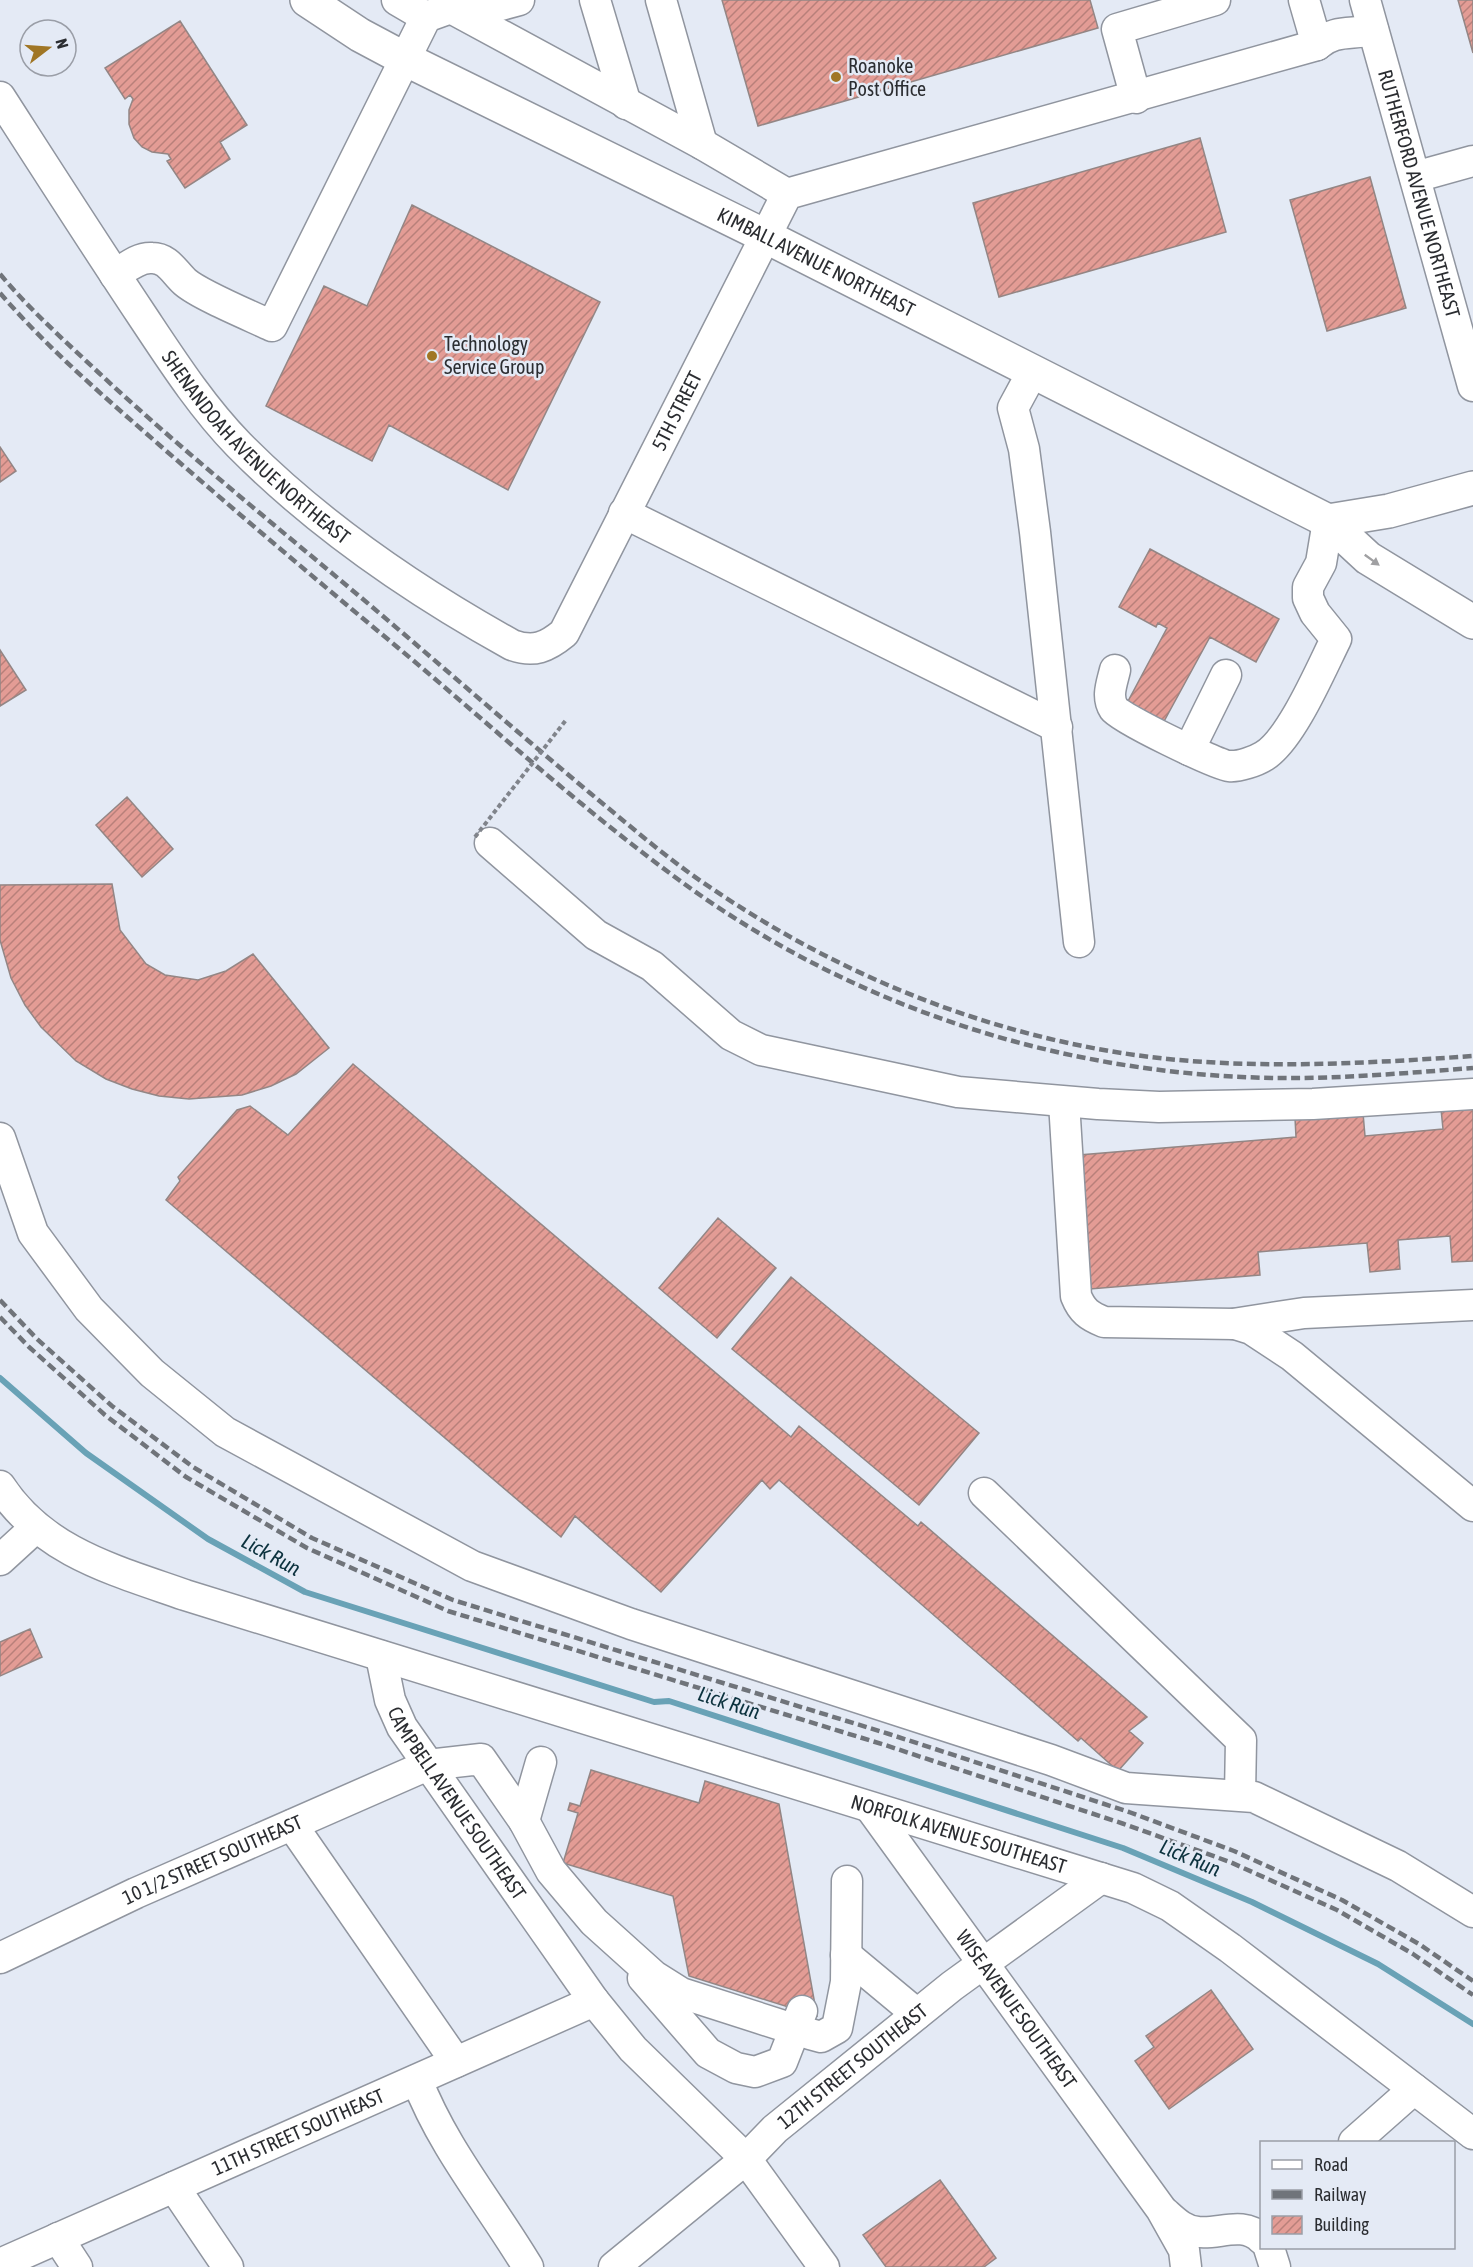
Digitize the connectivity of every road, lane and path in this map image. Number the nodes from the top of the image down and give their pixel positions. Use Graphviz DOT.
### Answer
graph roads {
  1 [pos="307,0"];
  2 [pos="519,0"];
  3 [pos="595,0"];
  4 [pos="661,0"];
  5 [pos="1215,0"];
  6 [pos="1304,0"];
  7 [pos="1365,0"];
  8 [pos="407,5"];
  9 [pos="465,15"];
  10 [pos="1362,32"];
  11 [pos="1317,45"];
  12 [pos="405,59"];
  13 [pos="0,97"];
  14 [pos="1136,98"];
  15 [pos="626,104"];
  16 [pos="702,144"];
  17 [pos="1473,161"];
  18 [pos="1415,177"];
  19 [pos="787,194"];
  20 [pos="765,236"];
  21 [pos="115,275"];
  22 [pos="1033,371"];
  23 [pos="1473,386"];
  24 [pos="1473,488"];
  25 [pos="624,513"];
  26 [pos="1329,521"];
  27 [pos="588,585"];
  28 [pos="1473,622"];
  29 [pos="1114,670"];
  30 [pos="1226,675"];
  31 [pos="566,720"];
  32 [pos="1057,727"];
  33 [pos="1189,750"];
  34 [pos="483,840"];
  35 [pos="1079,942"];
  36 [pos="1473,1094"];
  37 [pos="1064,1101"];
  38 [pos="0,1138"];
  39 [pos="1473,1305"];
  40 [pos="1227,1324"];
  41 [pos="0,1486"];
  42 [pos="984,1493"];
  43 [pos="1473,1506"];
  44 [pos="35,1528"];
  45 [pos="0,1560"];
  46 [pos="381,1656"];
  47 [pos="542,1762"];
  48 [pos="428,1765"];
  49 [pos="1240,1795"];
  50 [pos="872,1810"];
  51 [pos="524,1821"];
  52 [pos="292,1825"];
  53 [pos="1101,1878"];
  54 [pos="847,1881"];
  55 [pos="1473,1912"];
  56 [pos="594,1922"];
  57 [pos="557,1948"];
  58 [pos="630,1954"];
  59 [pos="846,1955"];
  60 [pos="0,1958"];
  61 [pos="985,1965"];
  62 [pos="594,2001"];
  63 [pos="917,2014"];
  64 [pos="800,2024"];
  65 [pos="456,2062"];
  66 [pos="417,2080"];
  67 [pos="1421,2095"];
  68 [pos="1473,2134"];
  69 [pos="1355,2141"];
  70 [pos="1385,2141"];
  71 [pos="746,2159"];
  72 [pos="174,2187"];
  73 [pos="1161,2209"];
  74 [pos="1245,2230"];
  75 [pos="58,2238"];
  76 [pos="1270,2249"];
  77 [pos="1280,2249"];
  78 [pos="0,2264"];
  79 [pos="1186,2266"];
  80 [pos="77,2267"];
  81 [pos="228,2267"];
  82 [pos="528,2267"];
  83 [pos="614,2267"];
  84 [pos="824,2267"];
  85 [pos="1275,2267"];
  1 -- 12 [label="main road, KIMBALL AVENUE NORTHEAST"];
  2 -- 9 [label="street"];
  3 -- 15 [label="street"];
  4 -- 16 [label="street"];
  5 -- 14 [label="street"];
  6 -- 11 [label="street"];
  7 -- 10 [label="street, RUTHERFORD AVENUE NORTHEAST"];
  8 -- 9 [label="street"];
  8 -- 12 [label="street"];
  9 -- 15 [label="street"];
  10 -- 11 [label="street"];
  10 -- 18 [label="street, RUTHERFORD AVENUE NORTHEAST"];
  11 -- 14 [label="street"];
  12 -- 20 [label="main road, KIMBALL AVENUE NORTHEAST"];
  12 -- 21 [label="street"];
  13 -- 21 [label="street, SHENANDOAH AVENUE NORTHEAST"];
  14 -- 19 [label="street"];
  15 -- 16 [label="street"];
  16 -- 19 [label="street"];
  17 -- 18 [label="street"];
  18 -- 23 [label="street, RUTHERFORD AVENUE NORTHEAST"];
  19 -- 20 [label="street, 5TH STREET"];
  20 -- 22 [label="main road, KIMBALL AVENUE NORTHEAST"];
  20 -- 25 [label="street, 5TH STREET"];
  21 -- 27 [label="street, SHENANDOAH AVENUE NORTHEAST"];
  22 -- 26 [label="main road, KIMBALL AVENUE NORTHEAST"];
  22 -- 32 [label="street"];
  24 -- 26 [label="main road"];
  25 -- 27 [label="street, 5TH STREET"];
  25 -- 32 [label="street"];
  26 -- 28 [label="main road, KIMBALL AVENUE NORTHEAST, one-way"];
  26 -- 33 [label="street"];
  29 -- 33 [label="street"];
  30 -- 33 [label="street"];
  31 -- 34 [label="path, bridge"];
  32 -- 35 [label="street"];
  34 -- 37 [label="street"];
  36 -- 37 [label="street"];
  37 -- 40 [label="street"];
  38 -- 49 [label="street"];
  39 -- 40 [label="street"];
  40 -- 43 [label="street"];
  41 -- 44 [label="street"];
  42 -- 49 [label="street"];
  44 -- 45 [label="street"];
  44 -- 46 [label="street"];
  46 -- 48 [label="street, CAMPBELL AVENUE SOUTHEAST"];
  46 -- 50 [label="street, NORFOLK AVENUE SOUTHEAST"];
  47 -- 51 [label="street"];
  48 -- 51 [label="street, 10 1/2 STREET SOUTHEAST"];
  48 -- 52 [label="street, 10 1/2 STREET SOUTHEAST"];
  48 -- 57 [label="street, CAMPBELL AVENUE SOUTHEAST"];
  49 -- 55 [label="street"];
  50 -- 53 [label="street, NORFOLK AVENUE SOUTHEAST"];
  50 -- 61 [label="street, WISE AVENUE SOUTHEAST"];
  51 -- 56 [label="street"];
  52 -- 60 [label="street, 10 1/2 STREET SOUTHEAST"];
  52 -- 65 [label="street"];
  53 -- 61 [label="street, 12TH STREET SOUTHEAST"];
  53 -- 67 [label="street, NORFOLK AVENUE SOUTHEAST"];
  54 -- 59 [label="street"];
  56 -- 57 [label="street"];
  56 -- 58 [label="street"];
  57 -- 62 [label="street, CAMPBELL AVENUE SOUTHEAST"];
  58 -- 64 [label="street"];
  58 -- 64 [label="street"];
  59 -- 63 [label="street"];
  59 -- 64 [label="street"];
  61 -- 63 [label="street, 12TH STREET SOUTHEAST"];
  61 -- 73 [label="street, WISE AVENUE SOUTHEAST"];
  62 -- 65 [label="street, 11TH STREET SOUTHEAST"];
  62 -- 71 [label="street, CAMPBELL AVENUE SOUTHEAST"];
  63 -- 71 [label="street, 12TH STREET SOUTHEAST"];
  65 -- 66 [label="street, 11TH STREET SOUTHEAST"];
  66 -- 72 [label="street, 11TH STREET SOUTHEAST"];
  66 -- 82 [label="street"];
  67 -- 68 [label="street, NORFOLK AVENUE SOUTHEAST"];
  67 -- 69 [label="street"];
  67 -- 70 [label="street"];
  71 -- 83 [label="street, 12TH STREET SOUTHEAST"];
  71 -- 84 [label="street, CAMPBELL AVENUE SOUTHEAST"];
  72 -- 75 [label="street, 11TH STREET SOUTHEAST"];
  72 -- 81 [label="street"];
  73 -- 74 [label="street, WISE AVENUE SOUTHEAST"];
  73 -- 79 [label="street, WISE AVENUE SOUTHEAST"];
  74 -- 79 [label="street"];
  75 -- 78 [label="street, 11TH STREET SOUTHEAST"];
  75 -- 80 [label="street"];
  76 -- 85 [label="street"];
  77 -- 85 [label="street"];
}
